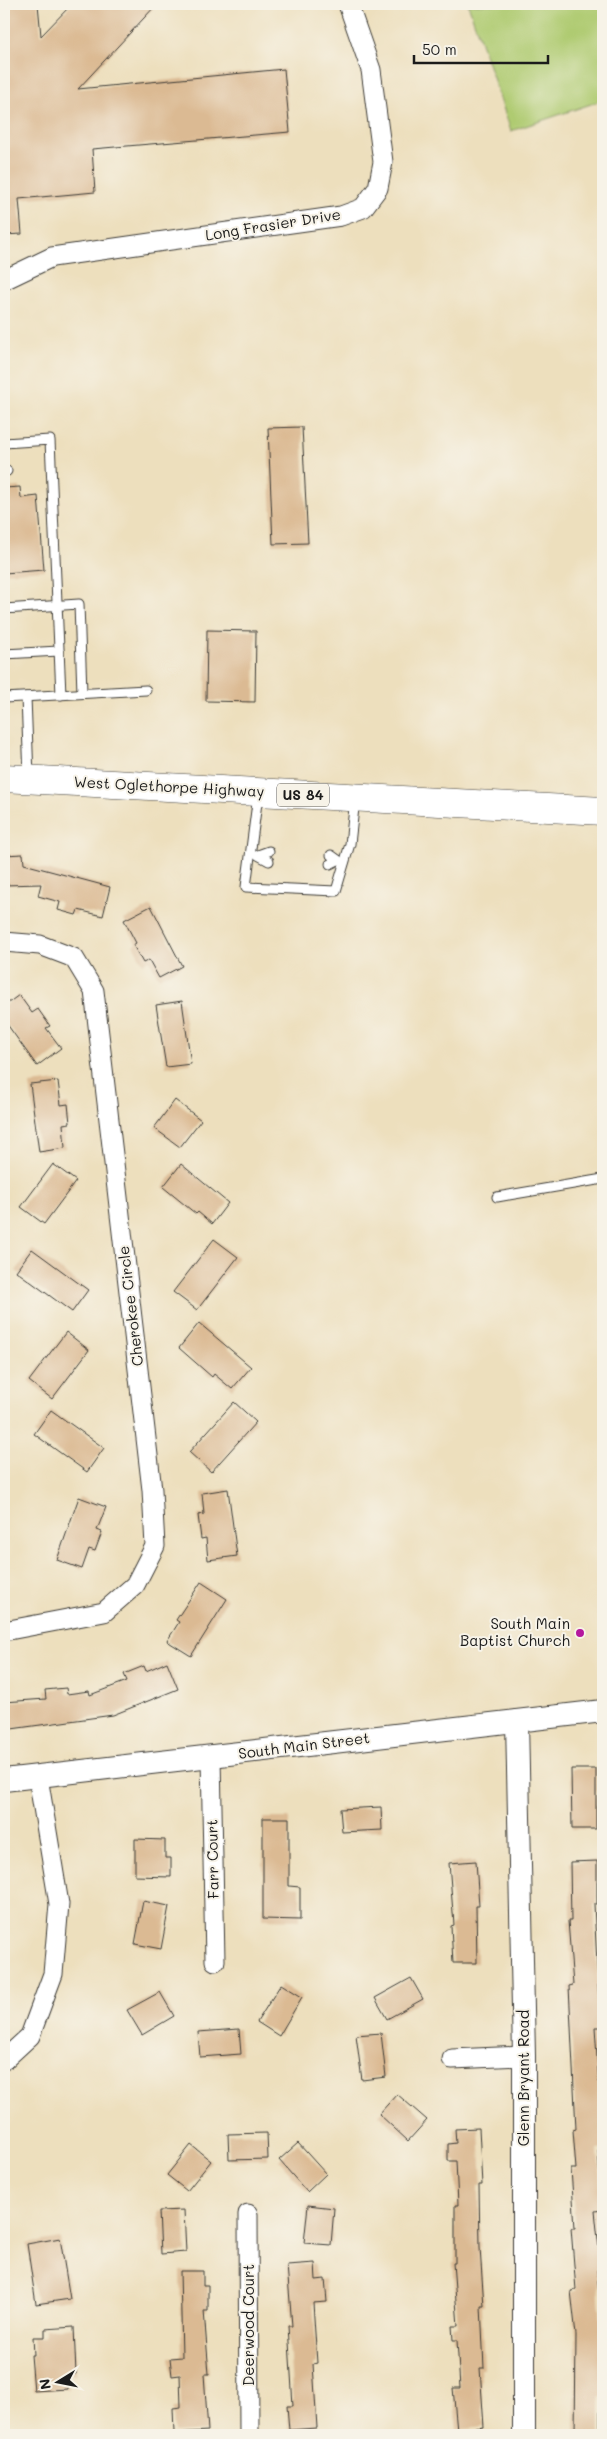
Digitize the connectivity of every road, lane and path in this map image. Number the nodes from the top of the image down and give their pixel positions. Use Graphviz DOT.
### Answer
graph roads {
  1 [pos="348,4"];
  2 [pos="4,280"];
  3 [pos="4,443"];
  4 [pos="57,606"];
  5 [pos="4,609"];
  6 [pos="59,651"];
  7 [pos="4,654"];
  8 [pos="146,690"];
  9 [pos="82,694"];
  10 [pos="61,695"];
  11 [pos="26,697"];
  12 [pos="4,698"];
  13 [pos="16,779"];
  14 [pos="259,792"];
  15 [pos="356,798"];
  16 [pos="603,811"];
  17 [pos="254,854"];
  18 [pos="269,856"];
  19 [pos="4,942"];
  20 [pos="603,1179"];
  21 [pos="497,1197"];
  22 [pos="4,1631"];
  23 [pos="603,1711"];
  24 [pos="517,1722"];
  25 [pos="211,1757"];
  26 [pos="38,1777"];
  27 [pos="4,1780"];
  28 [pos="215,1961"];
  29 [pos="524,2056"];
  30 [pos="452,2059"];
  31 [pos="4,2060"];
  32 [pos="248,2214"];
  33 [pos="249,2435"];
  34 [pos="524,2435"];
  1 -- 2 [label="street, Long Frasier Drive"];
  3 -- 4 [label="lane"];
  4 -- 5 [label="lane"];
  4 -- 6 [label="lane"];
  4 -- 9 [label="lane"];
  6 -- 7 [label="lane"];
  6 -- 10 [label="lane"];
  8 -- 9 [label="lane"];
  9 -- 10 [label="lane"];
  10 -- 11 [label="lane"];
  11 -- 12 [label="lane"];
  11 -- 13 [label="lane"];
  13 -- 14 [label="highway, West Oglethorpe Highway / US 84"];
  14 -- 15 [label="highway, West Oglethorpe Highway / US 84"];
  14 -- 17 [label="lane"];
  15 -- 16 [label="highway, West Oglethorpe Highway / US 84"];
  15 -- 17 [label="lane"];
  17 -- 18 [label="lane"];
  19 -- 22 [label="street, Cherokee Circle"];
  20 -- 21 [label="lane"];
  23 -- 24 [label="street, South Main Street"];
  24 -- 25 [label="street, South Main Street"];
  24 -- 29 [label="street, Glenn Bryant Road"];
  25 -- 26 [label="street, South Main Street"];
  25 -- 28 [label="street, Farr Court"];
  26 -- 27 [label="street, South Main Street"];
  26 -- 31 [label="street"];
  29 -- 30 [label="street"];
  29 -- 34 [label="street, Glenn Bryant Road"];
  32 -- 33 [label="street, Deerwood Court"];
}
